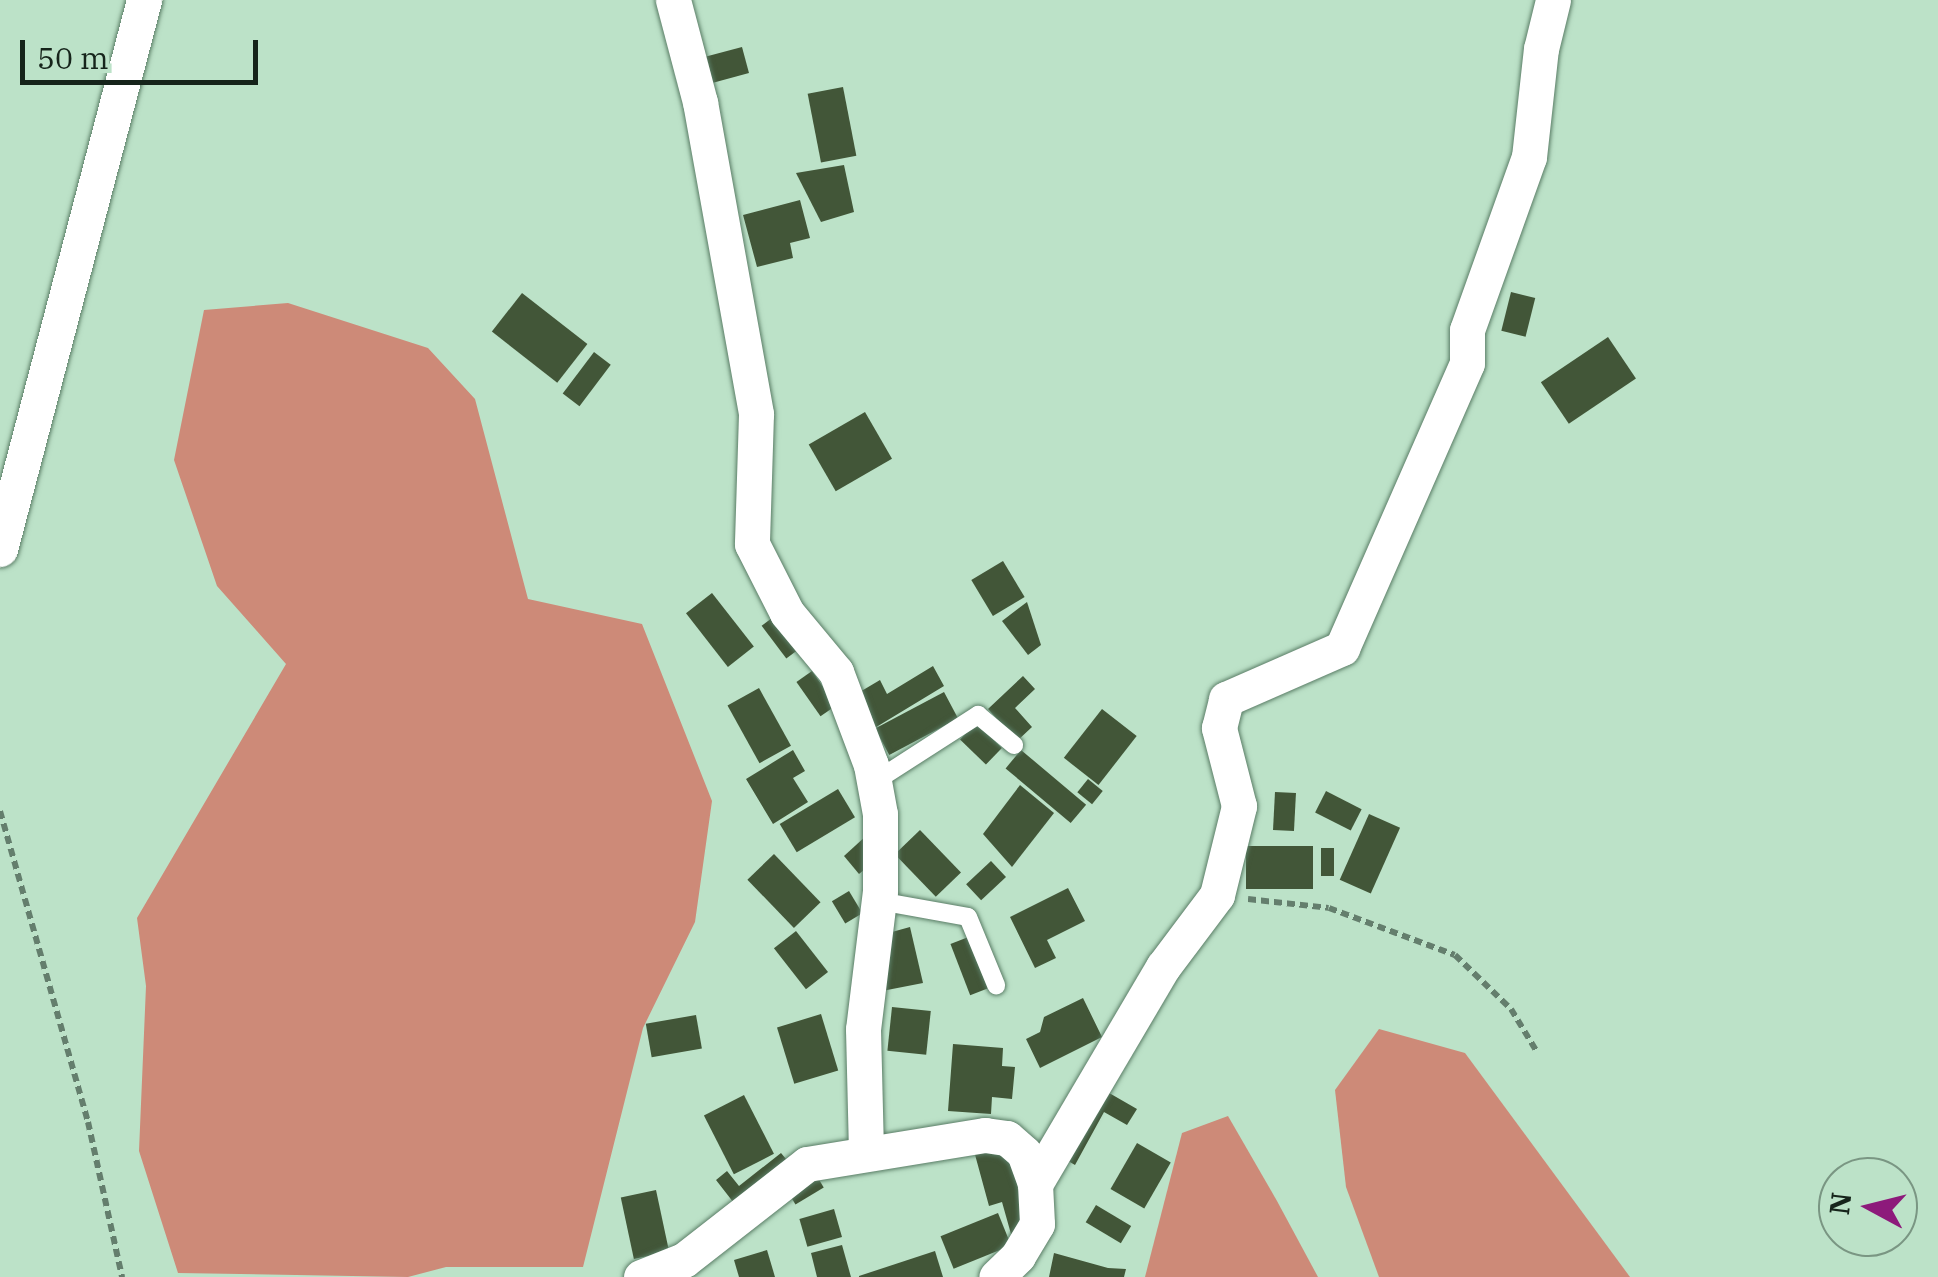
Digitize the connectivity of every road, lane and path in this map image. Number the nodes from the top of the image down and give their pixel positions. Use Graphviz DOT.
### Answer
graph roads {
  1 [pos="144,0"];
  2 [pos="673,0"];
  3 [pos="1553,0"];
  4 [pos="0,550"];
  5 [pos="1014,745"];
  6 [pos="874,782"];
  7 [pos="0,811"];
  8 [pos="1217,895"];
  9 [pos="879,901"];
  10 [pos="996,985"];
  11 [pos="1537,1052"];
  12 [pos="866,1153"];
  13 [pos="1035,1184"];
  14 [pos="122,1277"];
  15 [pos="641,1277"];
  16 [pos="996,1277"];
  1 -- 4 [label="street"];
  2 -- 6 [label="street"];
  3 -- 8 [label="street"];
  5 -- 6 [label="lane"];
  6 -- 9 [label="street"];
  7 -- 14 [label="path"];
  8 -- 11 [label="path"];
  8 -- 13 [label="street"];
  9 -- 10 [label="lane"];
  9 -- 12 [label="street"];
  12 -- 13 [label="street"];
  12 -- 15 [label="street"];
  13 -- 16 [label="street"];
}
